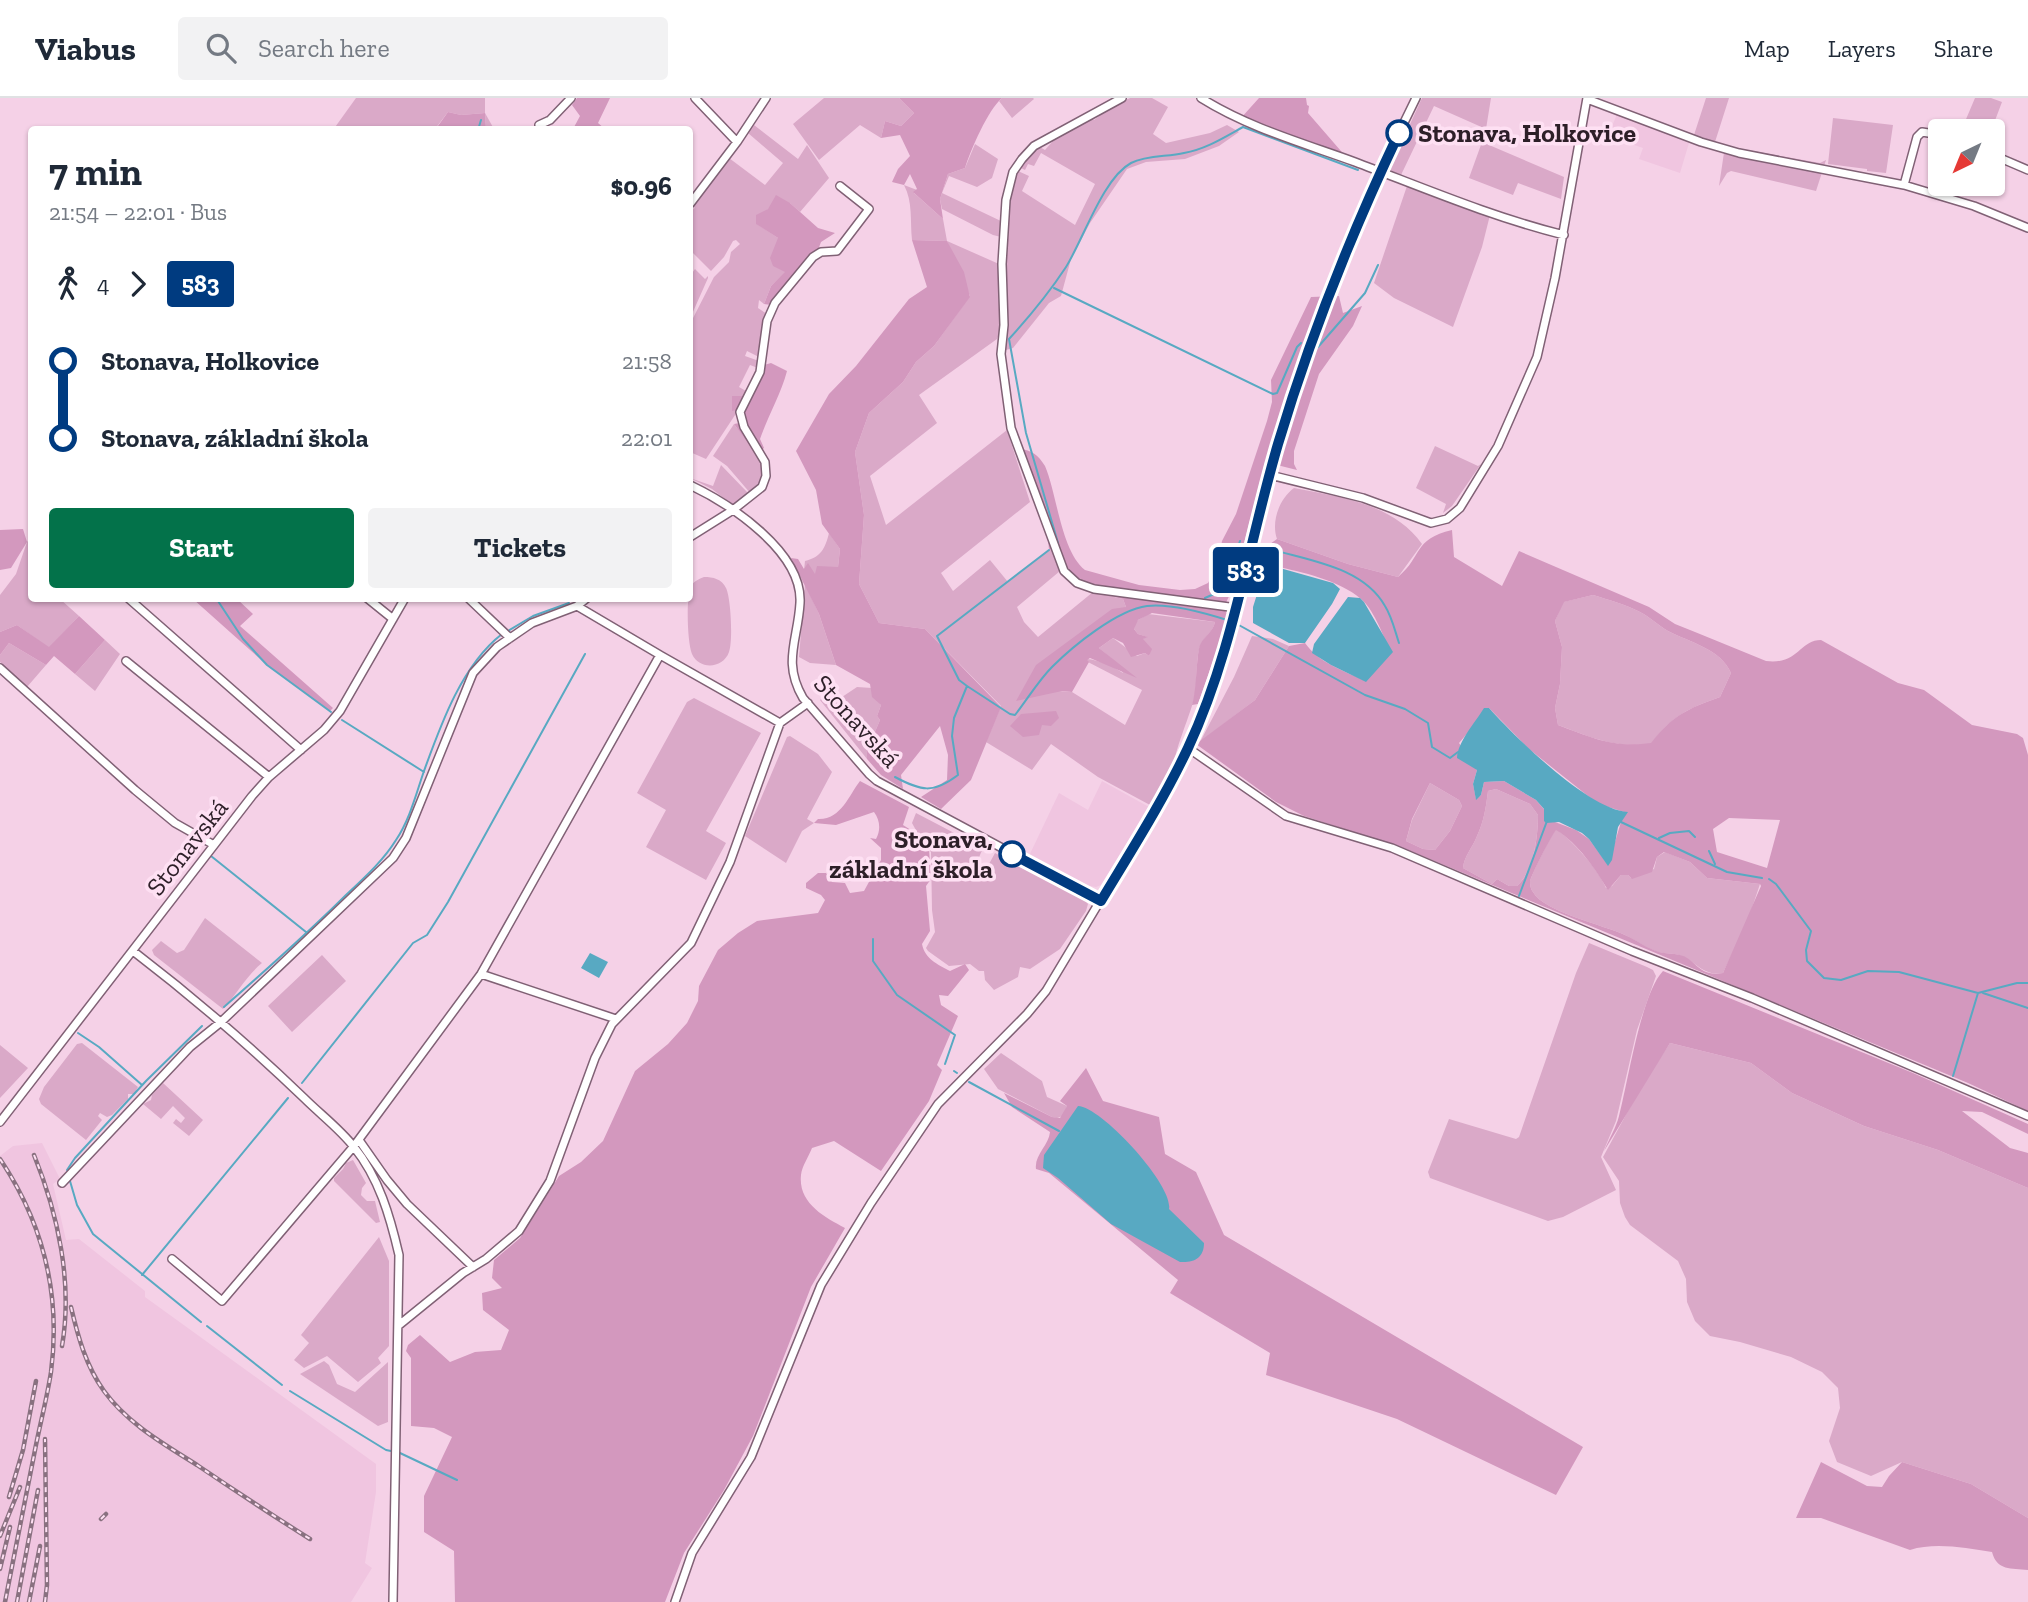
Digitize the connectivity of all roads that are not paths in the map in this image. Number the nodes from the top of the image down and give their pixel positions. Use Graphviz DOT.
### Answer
graph roads {
  1 [pos="571,98"];
  2 [pos="695,98"];
  3 [pos="766,98"];
  4 [pos="1122,98"];
  5 [pos="1201,98"];
  6 [pos="1416,98"];
  7 [pos="1587,99"];
  8 [pos="540,125"];
  9 [pos="1928,133"];
  10 [pos="737,142"];
  11 [pos="2006,161"];
  12 [pos="2028,170"];
  13 [pos="1380,173"];
  14 [pos="1904,185"];
  15 [pos="840,186"];
  16 [pos="693,200"];
  17 [pos="2028,228"];
  18 [pos="1564,235"];
  19 [pos="1270,475"];
  20 [pos="693,487"];
  21 [pos="733,510"];
  22 [pos="693,535"];
  23 [pos="133,602"];
  24 [pos="372,602"];
  25 [pos="403,602"];
  26 [pos="472,602"];
  27 [pos="582,602"];
  28 [pos="577,606"];
  29 [pos="1237,608"];
  30 [pos="393,619"];
  31 [pos="510,638"];
  32 [pos="660,654"];
  33 [pos="126,661"];
  34 [pos="0,668"];
  35 [pos="808,703"];
  36 [pos="780,723"];
  37 [pos="1188,748"];
  38 [pos="301,750"];
  39 [pos="269,777"];
  40 [pos="214,845"];
  41 [pos="1101,901"];
  42 [pos="133,951"];
  43 [pos="481,974"];
  44 [pos="616,1019"];
  45 [pos="221,1022"];
  46 [pos="2028,1116"];
  47 [pos="0,1122"];
  48 [pos="356,1143"];
  49 [pos="62,1183"];
  50 [pos="172,1259"];
  51 [pos="473,1267"];
  52 [pos="399,1325"];
  53 [pos="393,1602"];
  54 [pos="675,1602"];
  1 -- 8 [label="street"];
  2 -- 10 [label="street"];
  3 -- 10 [label="street"];
  4 -- 29 [label="street"];
  5 -- 13 [label="street"];
  6 -- 13 [label="street"];
  7 -- 14 [label="street"];
  7 -- 18 [label="street"];
  9 -- 14 [label="street"];
  10 -- 16 [label="street"];
  11 -- 12 [label="street"];
  13 -- 18 [label="street"];
  13 -- 19 [label="street"];
  14 -- 17 [label="street"];
  15 -- 21 [label="street"];
  18 -- 19 [label="street"];
  19 -- 29 [label="street"];
  20 -- 21 [label="street, Stonavská"];
  21 -- 22 [label="street"];
  21 -- 35 [label="street, Stonavská"];
  23 -- 38 [label="street"];
  24 -- 30 [label="street"];
  25 -- 30 [label="street, Stonavská"];
  26 -- 31 [label="street"];
  27 -- 28 [label="street"];
  28 -- 31 [label="street"];
  28 -- 32 [label="street"];
  29 -- 37 [label="street"];
  30 -- 38 [label="street, Stonavská"];
  31 -- 45 [label="street"];
  32 -- 36 [label="street"];
  32 -- 43 [label="street"];
  33 -- 39 [label="street"];
  34 -- 40 [label="street"];
  35 -- 36 [label="street"];
  35 -- 41 [label="street, Stonavská"];
  36 -- 44 [label="street"];
  37 -- 41 [label="street"];
  37 -- 46 [label="street"];
  38 -- 39 [label="street, Stonavská"];
  39 -- 40 [label="street, Stonavská"];
  40 -- 42 [label="street, Stonavská"];
  41 -- 54 [label="street"];
  42 -- 45 [label="street"];
  42 -- 47 [label="street, Stonavská"];
  43 -- 44 [label="street"];
  43 -- 48 [label="street"];
  44 -- 51 [label="street"];
  45 -- 48 [label="street"];
  45 -- 49 [label="street"];
  48 -- 50 [label="street"];
  48 -- 51 [label="street"];
  48 -- 52 [label="street"];
  51 -- 52 [label="street"];
  52 -- 53 [label="street"];
}
